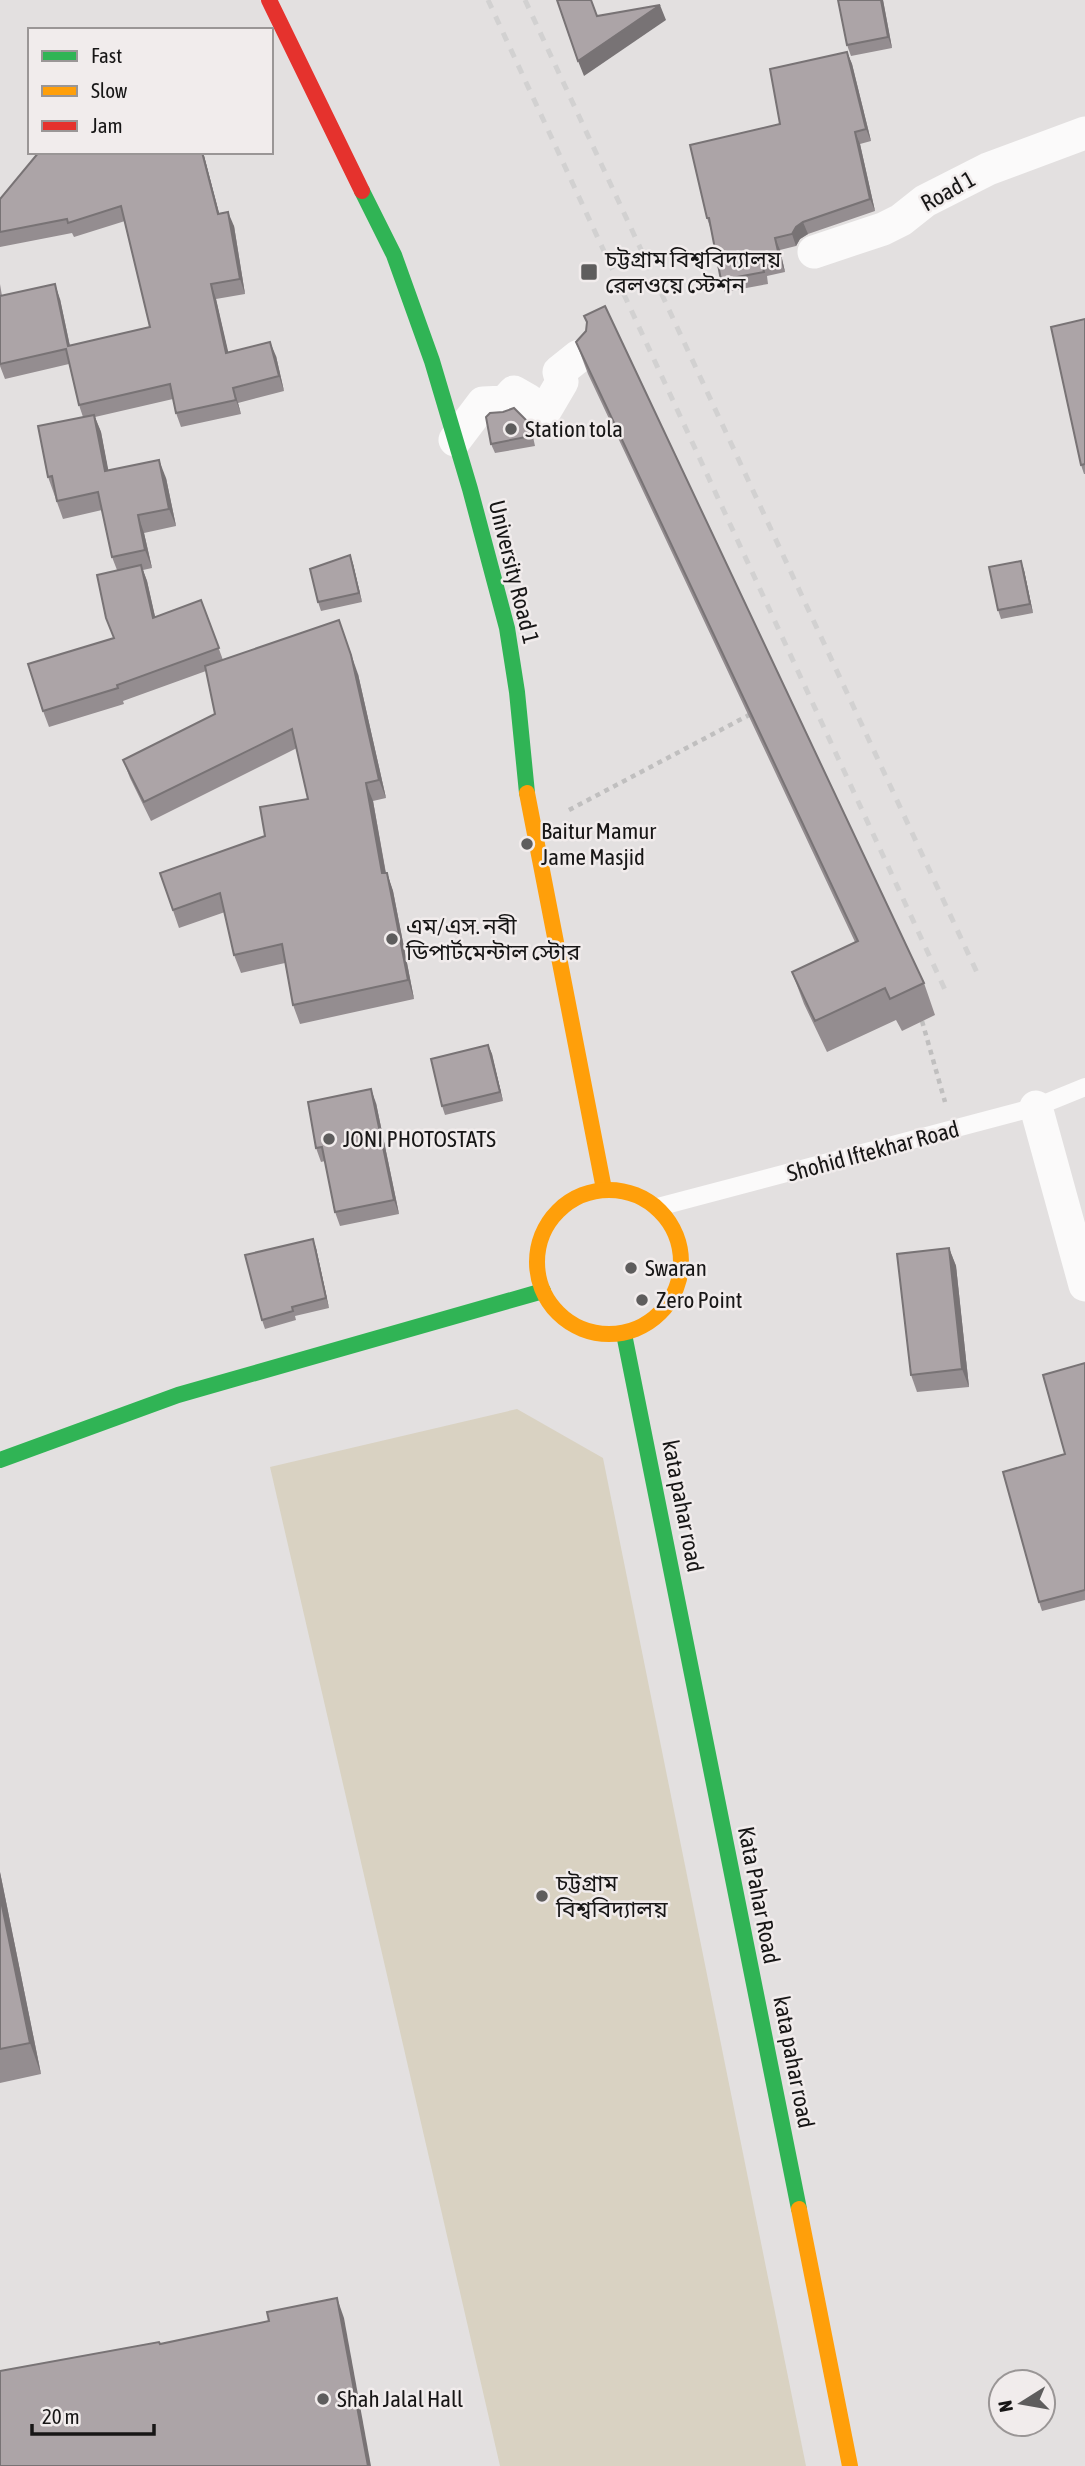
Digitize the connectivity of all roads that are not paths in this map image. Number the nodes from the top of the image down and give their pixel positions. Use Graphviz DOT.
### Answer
graph roads {
  1 [pos="268,0"];
  2 [pos="1085,133"];
  3 [pos="814,252"];
  4 [pos="579,356"];
  5 [pos="455,440"];
  6 [pos="1085,1087"];
  7 [pos="1036,1107"];
  8 [pos="604,1189"];
  9 [pos="658,1207"];
  10 [pos="1085,1286"];
  11 [pos="543,1291"];
  12 [pos="624,1334"];
  13 [pos="643,1419"];
  14 [pos="0,1460"];
  15 [pos="850,2466"];
  1 -- 5 [label="street, University Road 1"];
  2 -- 3 [label="street, Road 1"];
  4 -- 5 [label="street"];
  5 -- 8 [label="street, University Road 1"];
  6 -- 7 [label="lane, Shohid Iftekhar Road"];
  7 -- 9 [label="lane, Shohid Iftekhar Road"];
  7 -- 10 [label="street"];
  8 -- 9 [label="street"];
  8 -- 11 [label="street"];
  9 -- 12 [label="street"];
  11 -- 12 [label="street"];
  11 -- 14 [label="street"];
  12 -- 15 [label="street, Kata Pahar Road"];
  13 -- 15 [label="street, kata pahar road"];
}
